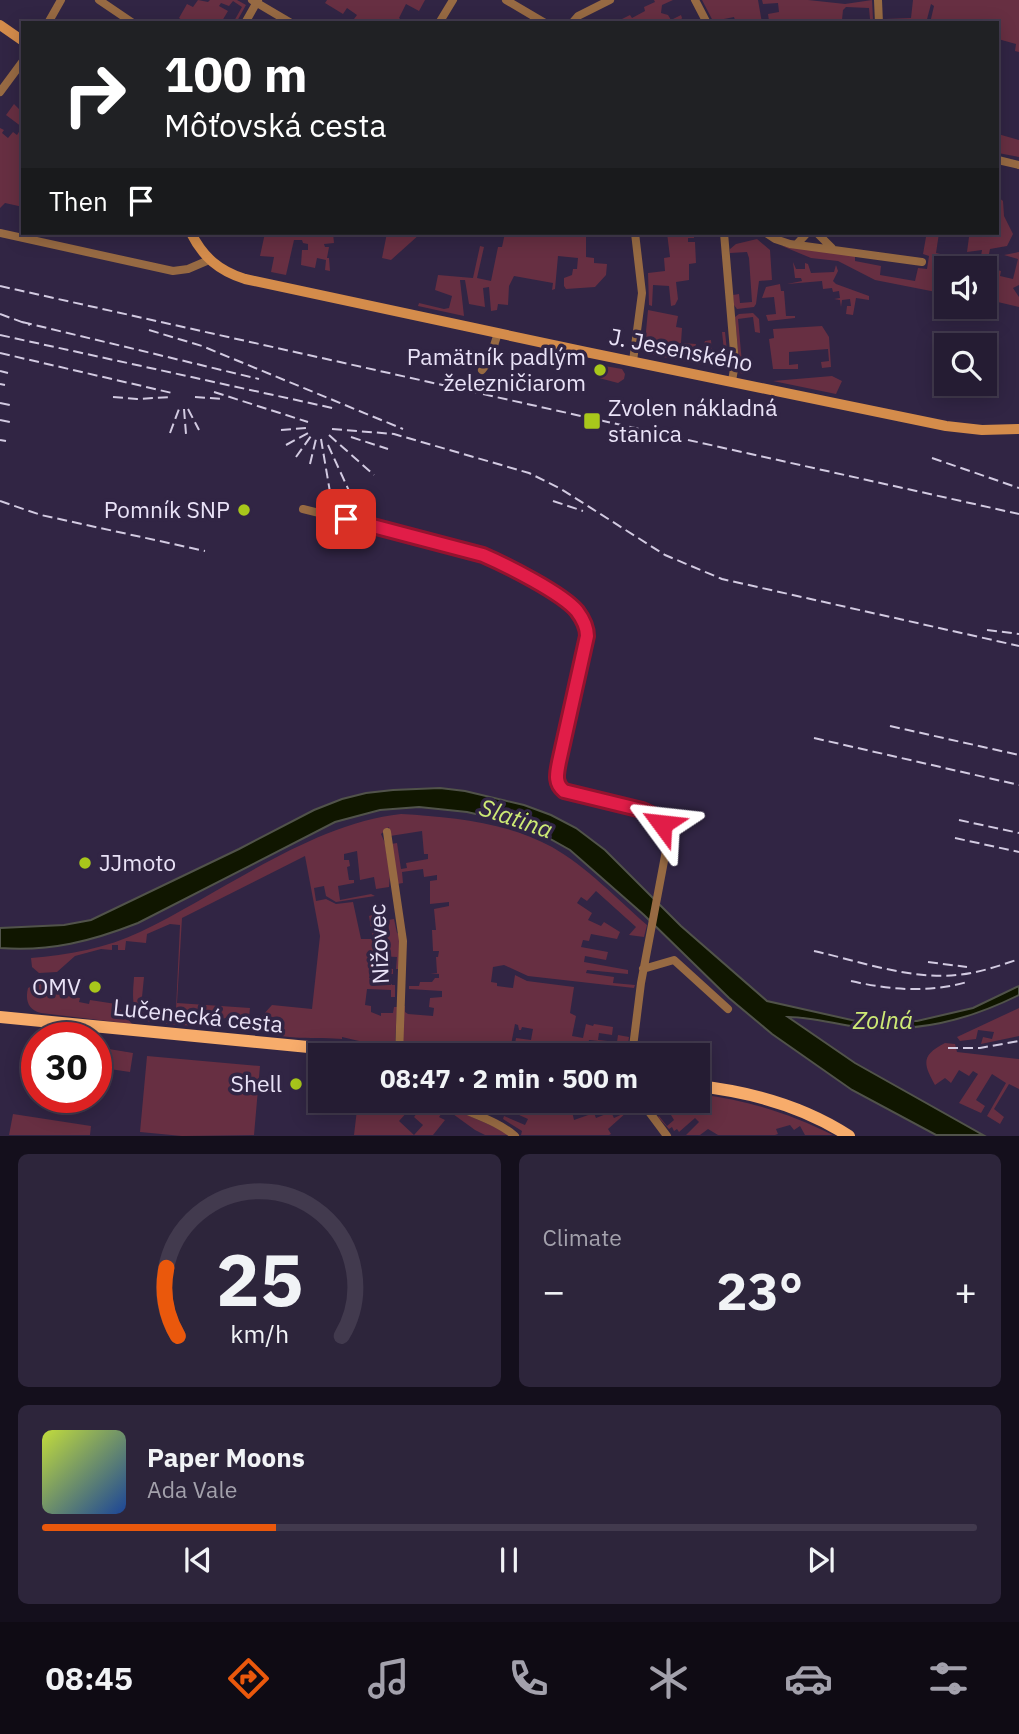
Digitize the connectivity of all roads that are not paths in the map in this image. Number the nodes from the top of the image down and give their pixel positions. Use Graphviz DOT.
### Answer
graph roads {
  1 [pos="61,0"];
  2 [pos="99,0"];
  3 [pos="453,0"];
  4 [pos="506,0"];
  5 [pos="610,0"];
  6 [pos="695,0"];
  7 [pos="878,0"];
  8 [pos="256,1"];
  9 [pos="49,21"];
  10 [pos="130,21"];
  11 [pos="246,21"];
  12 [pos="289,21"];
  13 [pos="440,21"];
  14 [pos="542,21"];
  15 [pos="574,21"];
  16 [pos="706,21"];
  17 [pos="878,21"];
  18 [pos="0,24"];
  19 [pos="21,40"];
  20 [pos="21,64"];
  21 [pos="0,92"];
  22 [pos="999,160"];
  23 [pos="1019,165"];
  24 [pos="0,233"];
  25 [pos="192,235"];
  26 [pos="635,235"];
  27 [pos="724,235"];
  28 [pos="770,235"];
  29 [pos="805,235"];
  30 [pos="819,235"];
  31 [pos="797,244"];
  32 [pos="833,248"];
  33 [pos="209,260"];
  34 [pos="922,262"];
  35 [pos="498,333"];
  36 [pos="633,361"];
  37 [pos="482,370"];
  38 [pos="732,381"];
  39 [pos="1019,429"];
  40 [pos="303,509"];
  41 [pos="387,832"];
  42 [pos="643,969"];
  43 [pos="728,1009"];
  44 [pos="0,1017"];
  45 [pos="399,1043"];
  46 [pos="634,1043"];
  47 [pos="308,1047"];
  48 [pos="710,1088"];
  49 [pos="471,1113"];
  50 [pos="650,1113"];
  51 [pos="515,1136"];
  52 [pos="667,1136"];
  53 [pos="849,1136"];
  1 -- 9 [label="street"];
  2 -- 10 [label="street"];
  3 -- 13 [label="street"];
  4 -- 14 [label="street"];
  5 -- 15 [label="street"];
  6 -- 16 [label="street"];
  7 -- 17 [label="street"];
  8 -- 11 [label="street"];
  8 -- 12 [label="street"];
  18 -- 19 [label="street"];
  20 -- 21 [label="street"];
  22 -- 23 [label="street"];
  24 -- 33 [label="street"];
  25 -- 33 [label="street, J. Jesenského"];
  26 -- 36 [label="street"];
  27 -- 38 [label="street"];
  28 -- 31 [label="street"];
  29 -- 31 [label="street"];
  30 -- 32 [label="street"];
  31 -- 32 [label="street"];
  32 -- 34 [label="street"];
  33 -- 35 [label="street, J. Jesenského"];
  35 -- 36 [label="street, J. Jesenského"];
  35 -- 37 [label="street"];
  36 -- 38 [label="street, J. Jesenského"];
  38 -- 39 [label="street, J. Jesenského"];
  40 -- 42 [label="street"];
  41 -- 45 [label="street, Nižovec"];
  42 -- 43 [label="street"];
  42 -- 46 [label="street"];
  44 -- 47 [label="main road, Lučenecká cesta"];
  48 -- 53 [label="main road"];
  49 -- 51 [label="street"];
  50 -- 52 [label="street"];
}
